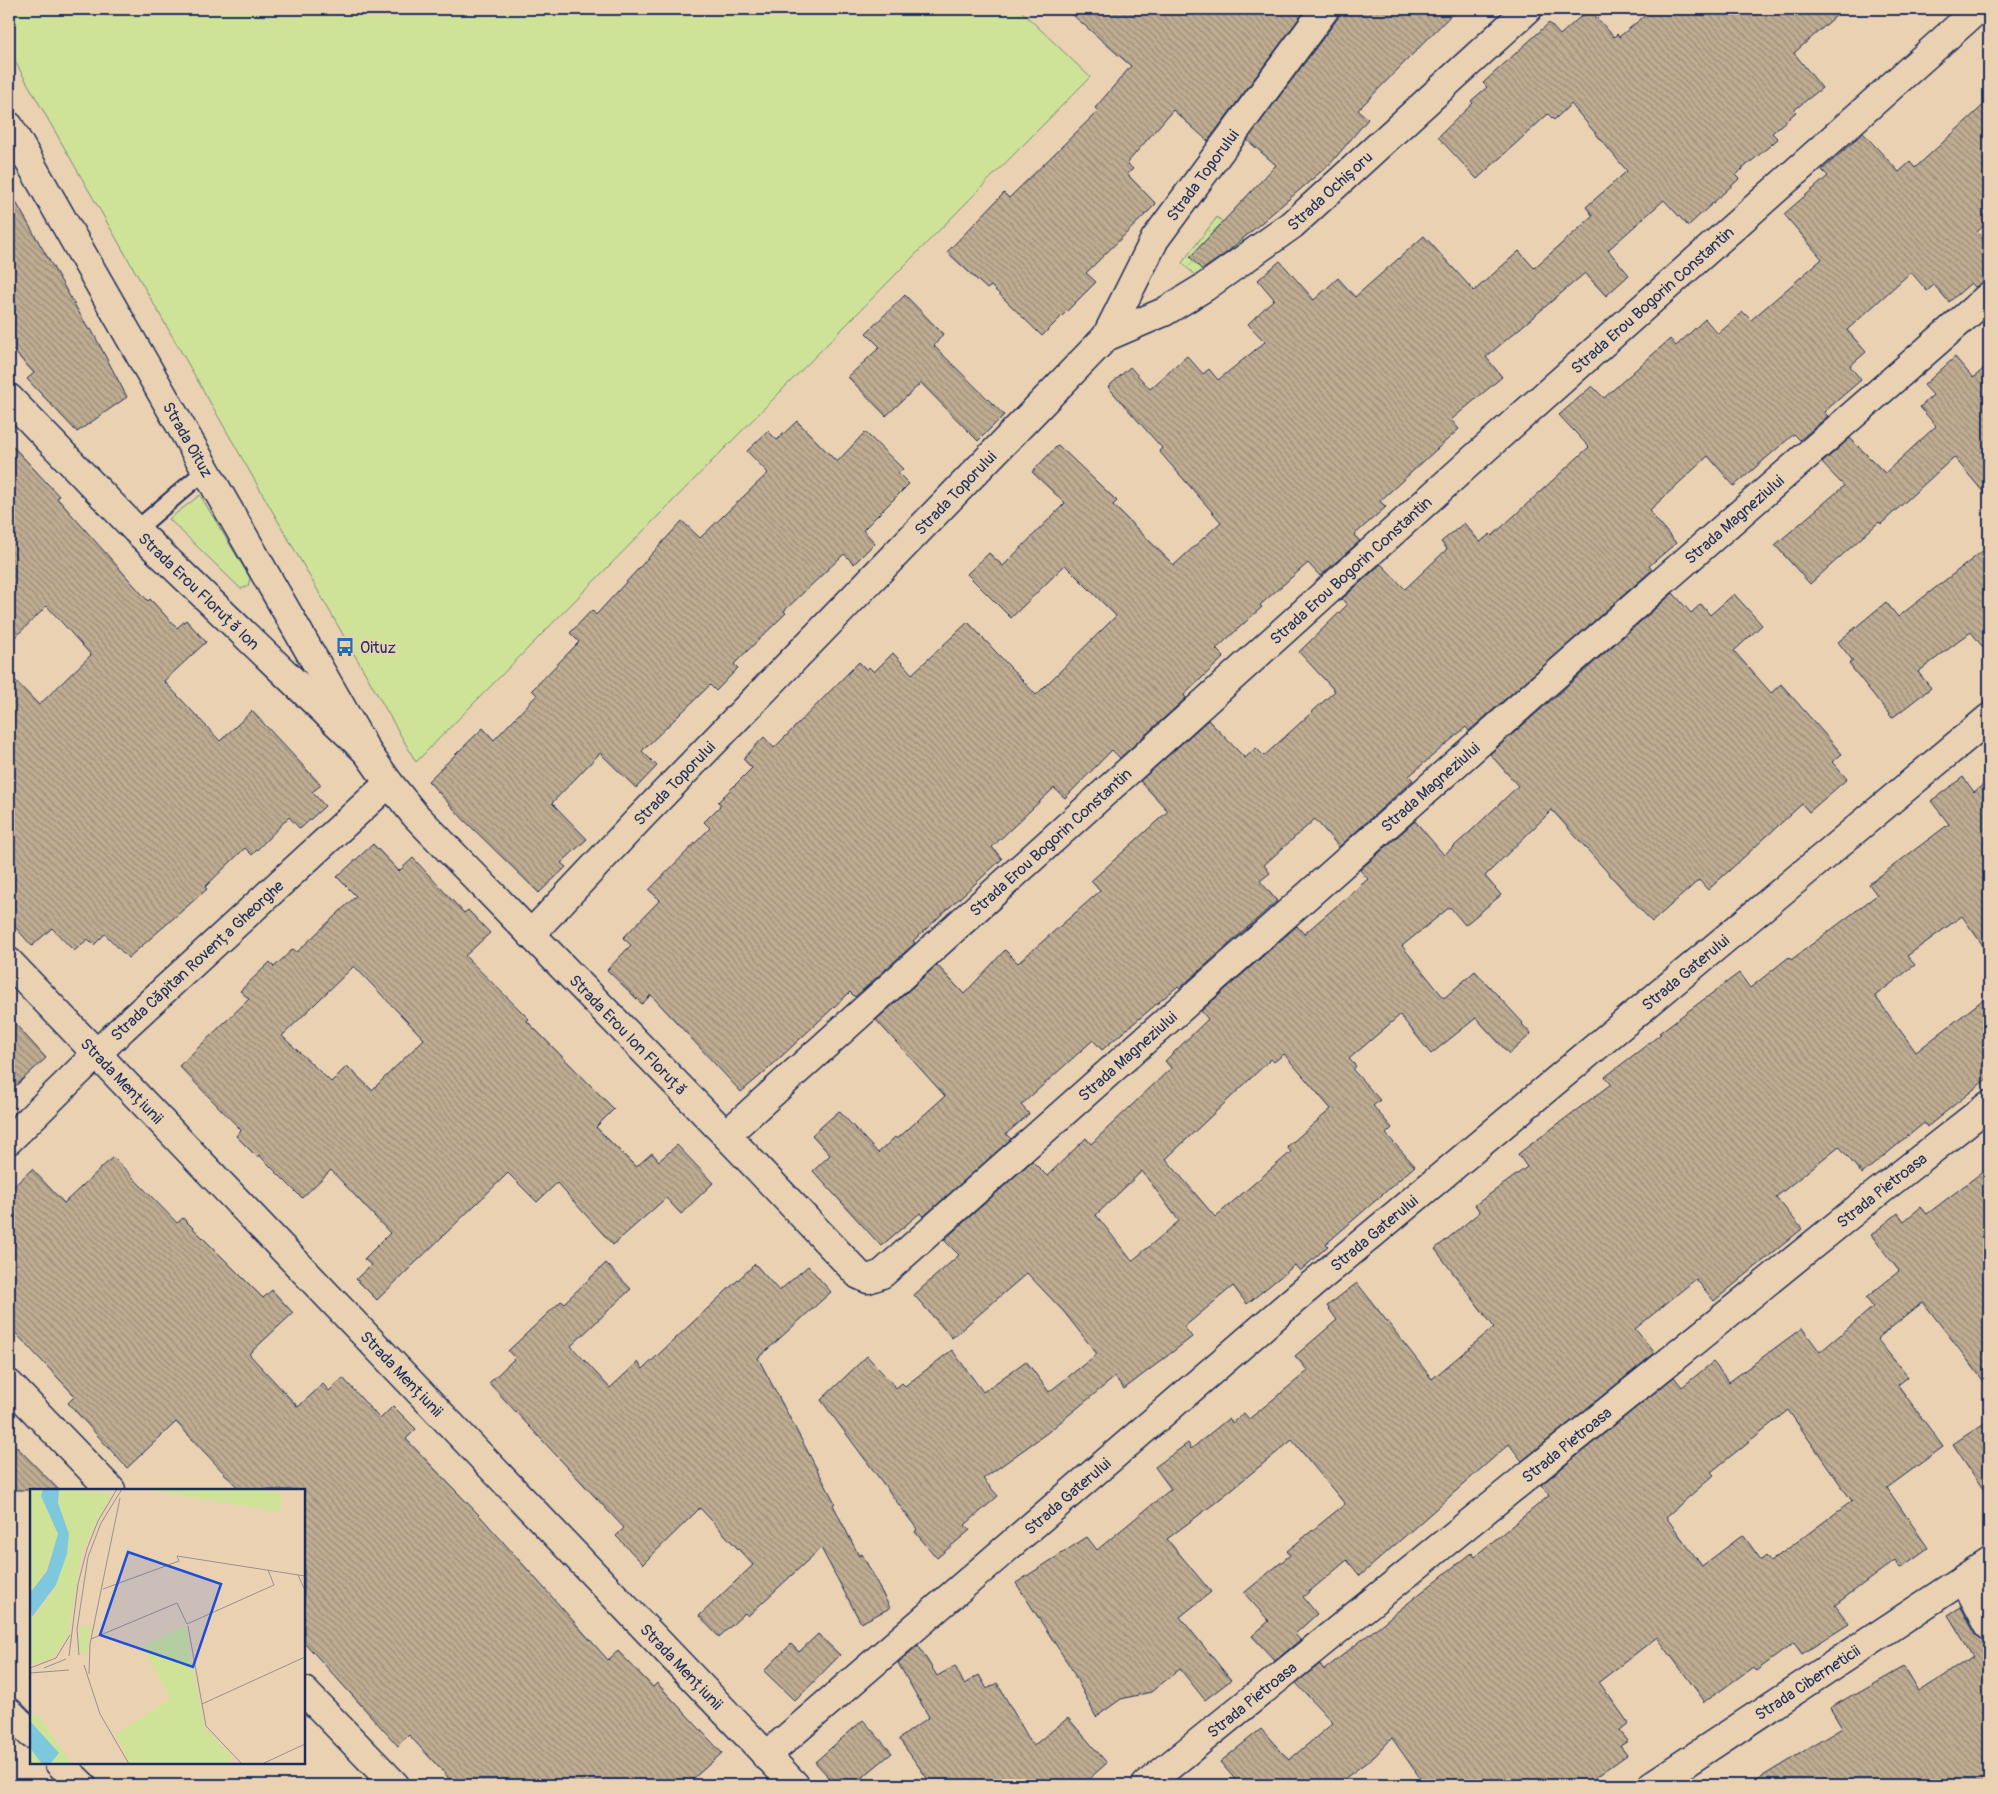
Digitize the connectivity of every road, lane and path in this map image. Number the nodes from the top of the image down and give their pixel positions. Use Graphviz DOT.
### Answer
graph roads {
  1 [pos="1326,9"];
  2 [pos="1528,9"];
  3 [pos="1978,9"];
  4 [pos="9,126"];
  5 [pos="1989,296"];
  6 [pos="1106,337"];
  7 [pos="9,398"];
  8 [pos="206,470"];
  9 [pos="136,530"];
  10 [pos="1989,718"];
  11 [pos="366,752"];
  12 [pos="389,783"];
  13 [pos="531,934"];
  14 [pos="9,962"];
  15 [pos="98,1054"];
  16 [pos="1989,1105"];
  17 [pos="726,1135"];
  18 [pos="9,1140"];
  19 [pos="872,1278"];
  20 [pos="9,1384"];
  21 [pos="110,1489"];
  22 [pos="1989,1562"];
  23 [pos="1964,1579"];
  24 [pos="1989,1626"];
  25 [pos="305,1691"];
  26 [pos="9,1712"];
  27 [pos="30,1733"];
  28 [pos="766,1756"];
  29 [pos="60,1764"];
  30 [pos="82,1785"];
  31 [pos="395,1785"];
  32 [pos="794,1785"];
  33 [pos="1146,1785"];
  34 [pos="1652,1785"];
  1 -- 6 [label="street, Strada Toporului"];
  2 -- 6 [label="street, Strada Ochișoru"];
  3 -- 17 [label="street, Strada Erou Bogorin Constantin"];
  4 -- 8 [label="street, Strada Oituz"];
  5 -- 19 [label="street, Strada Magneziului"];
  6 -- 13 [label="street, Strada Toporului"];
  7 -- 9 [label="street, Strada Erou Floruță Ion"];
  8 -- 9 [label="lane"];
  8 -- 11 [label="street, Strada Oituz"];
  9 -- 11 [label="street, Strada Erou Floruță Ion"];
  10 -- 28 [label="street, Strada Gaterului"];
  11 -- 12 [label="street, Strada Erou Floruță Ion"];
  12 -- 13 [label="street, Strada Erou Ion Floruță"];
  12 -- 15 [label="street, Strada Căpitan Rovența Gheorghe"];
  13 -- 17 [label="street, Strada Erou Ion Floruță"];
  14 -- 15 [label="street, Strada Mențiunii"];
  15 -- 18 [label="street, Strada Căpitan Rovența Gheorghe"];
  15 -- 28 [label="street, Strada Mențiunii"];
  16 -- 33 [label="street, Strada Pietroasa"];
  17 -- 19 [label="street, Strada Erou Ion Floruță"];
  20 -- 21 [label="street"];
  22 -- 23 [label="street, Strada Ciberneticii"];
  23 -- 24 [label="street"];
  23 -- 34 [label="street, Strada Ciberneticii"];
  25 -- 31 [label="street"];
  26 -- 27 [label="street"];
  28 -- 32 [label="street, Strada Mențiunii"];
  29 -- 30 [label="street"];
}
